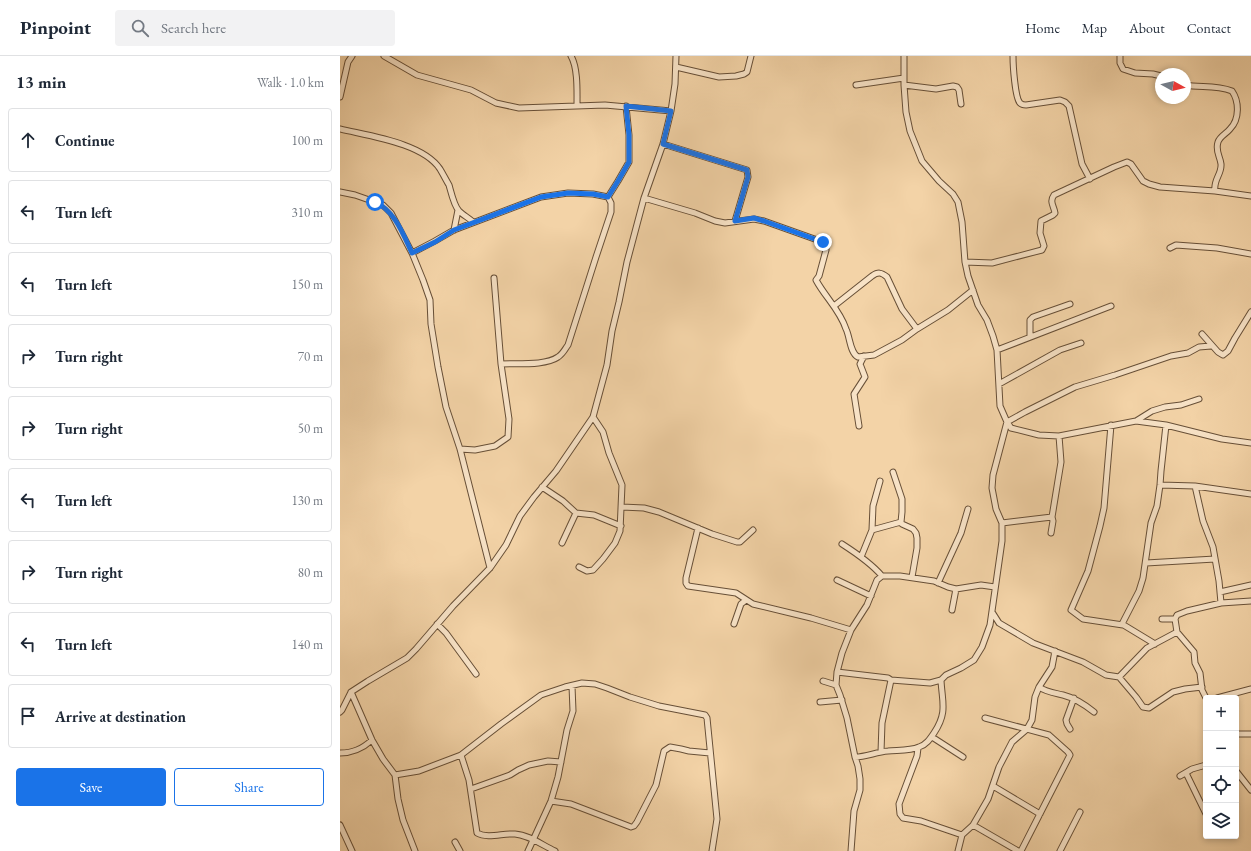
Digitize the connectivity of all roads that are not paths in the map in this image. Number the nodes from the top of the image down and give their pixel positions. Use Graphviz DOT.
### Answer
graph roads {
  1 [pos="352,56"];
  2 [pos="384,56"];
  3 [pos="676,56"];
  4 [pos="750,56"];
  5 [pos="904,56"];
  6 [pos="1013,56"];
  7 [pos="1120,56"];
  8 [pos="573,57"];
  9 [pos="676,67"];
  10 [pos="1155,74"];
  11 [pos="904,78"];
  12 [pos="856,84"];
  13 [pos="904,85"];
  14 [pos="1191,86"];
  15 [pos="340,97"];
  16 [pos="961,104"];
  17 [pos="577,105"];
  18 [pos="626,106"];
  19 [pos="671,111"];
  20 [pos="340,129"];
  21 [pos="663,144"];
  22 [pos="1090,179"];
  23 [pos="1215,191"];
  24 [pos="340,192"];
  25 [pos="1251,196"];
  26 [pos="608,197"];
  27 [pos="644,198"];
  28 [pos="458,210"];
  29 [pos="735,221"];
  30 [pos="473,222"];
  31 [pos="454,230"];
  32 [pos="1170,248"];
  33 [pos="412,253"];
  34 [pos="1251,254"];
  35 [pos="965,262"];
  36 [pos="494,278"];
  37 [pos="973,290"];
  38 [pos="1070,304"];
  39 [pos="834,306"];
  40 [pos="1111,306"];
  41 [pos="1251,312"];
  42 [pos="917,329"];
  43 [pos="1202,334"];
  44 [pos="1030,336"];
  45 [pos="1081,343"];
  46 [pos="1211,346"];
  47 [pos="997,350"];
  48 [pos="864,356"];
  49 [pos="501,364"];
  50 [pos="998,384"];
  51 [pos="1199,400"];
  52 [pos="593,417"];
  53 [pos="1136,421"];
  54 [pos="1007,422"];
  55 [pos="1166,424"];
  56 [pos="1111,425"];
  57 [pos="859,426"];
  58 [pos="1059,436"];
  59 [pos="1251,443"];
  60 [pos="460,449"];
  61 [pos="893,472"];
  62 [pos="880,481"];
  63 [pos="1160,485"];
  64 [pos="1195,486"];
  65 [pos="542,487"];
  66 [pos="1251,494"];
  67 [pos="622,507"];
  68 [pos="968,509"];
  69 [pos="576,513"];
  70 [pos="1052,517"];
  71 [pos="901,522"];
  72 [pos="1002,523"];
  73 [pos="621,526"];
  74 [pos="698,528"];
  75 [pos="753,530"];
  76 [pos="872,530"];
  77 [pos="1051,533"];
  78 [pos="562,543"];
  79 [pos="842,544"];
  80 [pos="861,557"];
  81 [pos="1215,559"];
  82 [pos="1146,563"];
  83 [pos="579,567"];
  84 [pos="490,568"];
  85 [pos="882,576"];
  86 [pos="912,577"];
  87 [pos="837,580"];
  88 [pos="938,583"];
  89 [pos="1251,585"];
  90 [pos="995,587"];
  91 [pos="956,589"];
  92 [pos="1220,592"];
  93 [pos="871,596"];
  94 [pos="746,600"];
  95 [pos="1251,601"];
  96 [pos="1221,603"];
  97 [pos="952,610"];
  98 [pos="992,612"];
  99 [pos="1162,619"];
  100 [pos="1175,619"];
  101 [pos="437,624"];
  102 [pos="734,624"];
  103 [pos="1123,625"];
  104 [pos="851,630"];
  105 [pos="1177,632"];
  106 [pos="1155,644"];
  107 [pos="1055,651"];
  108 [pos="837,672"];
  109 [pos="476,674"];
  110 [pos="1119,677"];
  111 [pos="891,680"];
  112 [pos="942,680"];
  113 [pos="823,681"];
  114 [pos="836,685"];
  115 [pos="572,686"];
  116 [pos="1039,687"];
  117 [pos="1202,687"];
  118 [pos="1251,689"];
  119 [pos="351,692"];
  120 [pos="1205,695"];
  121 [pos="1229,695"];
  122 [pos="1074,698"];
  123 [pos="842,700"];
  124 [pos="820,702"];
  125 [pos="340,712"];
  126 [pos="1094,712"];
  127 [pos="985,718"];
  128 [pos="1027,728"];
  129 [pos="1070,729"];
  130 [pos="1239,734"];
  131 [pos="1251,734"];
  132 [pos="932,737"];
  133 [pos="372,740"];
  134 [pos="918,748"];
  135 [pos="881,752"];
  136 [pos="710,753"];
  137 [pos="340,754"];
  138 [pos="461,755"];
  139 [pos="855,757"];
  140 [pos="964,757"];
  141 [pos="561,762"];
  142 [pos="1203,767"];
  143 [pos="1186,773"];
  144 [pos="395,775"];
  145 [pos="1239,775"];
  146 [pos="1180,776"];
  147 [pos="993,786"];
  148 [pos="471,789"];
  149 [pos="1251,790"];
  150 [pos="551,801"];
  151 [pos="1203,808"];
  152 [pos="1080,812"];
  153 [pos="1040,814"];
  154 [pos="973,824"];
  155 [pos="340,825"];
  156 [pos="962,835"];
  157 [pos="534,840"];
  158 [pos="455,842"];
  159 [pos="352,851"];
  160 [pos="414,851"];
  161 [pos="460,851"];
  162 [pos="528,851"];
  163 [pos="555,851"];
  164 [pos="712,851"];
  165 [pos="851,851"];
  166 [pos="958,851"];
  167 [pos="1020,851"];
  168 [pos="1060,851"];
  1 -- 15 [label="street"];
  2 -- 17 [label="street"];
  3 -- 9 [label="street"];
  4 -- 9 [label="street"];
  5 -- 11 [label="street"];
  6 -- 22 [label="street"];
  7 -- 10 [label="street"];
  8 -- 17 [label="street"];
  9 -- 19 [label="street"];
  11 -- 12 [label="street"];
  11 -- 13 [label="street"];
  13 -- 16 [label="street"];
  13 -- 35 [label="street"];
  14 -- 23 [label="street"];
  17 -- 18 [label="street"];
  18 -- 19 [label="street"];
  18 -- 26 [label="street"];
  19 -- 21 [label="street"];
  20 -- 28 [label="street"];
  21 -- 27 [label="street"];
  21 -- 29 [label="street"];
  22 -- 23 [label="street"];
  22 -- 35 [label="street"];
  23 -- 25 [label="street"];
  24 -- 33 [label="street"];
  26 -- 30 [label="street"];
  26 -- 49 [label="street"];
  27 -- 29 [label="street"];
  27 -- 52 [label="street"];
  28 -- 30 [label="street"];
  28 -- 31 [label="street"];
  29 -- 39 [label="street"];
  30 -- 31 [label="street"];
  31 -- 33 [label="street"];
  32 -- 34 [label="street"];
  33 -- 60 [label="street"];
  35 -- 37 [label="street"];
  36 -- 49 [label="street"];
  37 -- 42 [label="street"];
  37 -- 47 [label="street"];
  38 -- 44 [label="street"];
  39 -- 42 [label="street"];
  39 -- 48 [label="street"];
  40 -- 44 [label="street"];
  41 -- 46 [label="street"];
  42 -- 48 [label="street"];
  43 -- 46 [label="street"];
  44 -- 47 [label="street"];
  45 -- 50 [label="street"];
  46 -- 54 [label="street"];
  47 -- 50 [label="street"];
  48 -- 57 [label="street"];
  49 -- 60 [label="street"];
  50 -- 54 [label="street"];
  51 -- 53 [label="street"];
  52 -- 65 [label="street"];
  52 -- 67 [label="street"];
  53 -- 55 [label="street"];
  53 -- 56 [label="street"];
  54 -- 58 [label="street"];
  54 -- 72 [label="street"];
  55 -- 59 [label="street"];
  55 -- 63 [label="street"];
  56 -- 58 [label="street"];
  56 -- 103 [label="street"];
  58 -- 70 [label="street"];
  60 -- 84 [label="street"];
  61 -- 71 [label="street"];
  62 -- 76 [label="street"];
  63 -- 64 [label="street"];
  63 -- 82 [label="street"];
  64 -- 66 [label="street"];
  64 -- 81 [label="street"];
  65 -- 69 [label="street"];
  65 -- 84 [label="street"];
  67 -- 73 [label="street"];
  67 -- 74 [label="street"];
  68 -- 88 [label="street"];
  69 -- 73 [label="street"];
  69 -- 78 [label="street"];
  70 -- 72 [label="street"];
  70 -- 77 [label="street"];
  71 -- 76 [label="street"];
  71 -- 86 [label="street"];
  72 -- 90 [label="street"];
  73 -- 83 [label="street"];
  74 -- 75 [label="street"];
  74 -- 94 [label="street"];
  76 -- 80 [label="street"];
  79 -- 80 [label="street"];
  80 -- 85 [label="street"];
  81 -- 82 [label="street"];
  81 -- 92 [label="street"];
  82 -- 103 [label="street"];
  84 -- 101 [label="street"];
  85 -- 86 [label="street"];
  85 -- 93 [label="street"];
  86 -- 88 [label="street"];
  87 -- 93 [label="street"];
  88 -- 91 [label="street"];
  89 -- 92 [label="street"];
  90 -- 91 [label="street"];
  90 -- 98 [label="street"];
  91 -- 97 [label="street"];
  92 -- 96 [label="street"];
  93 -- 104 [label="street"];
  94 -- 102 [label="street"];
  94 -- 104 [label="street"];
  95 -- 96 [label="street"];
  96 -- 100 [label="street"];
  98 -- 107 [label="street"];
  98 -- 112 [label="street"];
  99 -- 100 [label="street"];
  100 -- 105 [label="street"];
  101 -- 109 [label="street"];
  101 -- 119 [label="street"];
  103 -- 106 [label="street"];
  104 -- 108 [label="street"];
  105 -- 106 [label="street"];
  105 -- 117 [label="street"];
  106 -- 110 [label="street"];
  107 -- 110 [label="street"];
  107 -- 116 [label="street"];
  108 -- 111 [label="street"];
  108 -- 114 [label="street"];
  110 -- 117 [label="street"];
  111 -- 112 [label="street"];
  111 -- 135 [label="street"];
  112 -- 132 [label="street"];
  113 -- 114 [label="street"];
  114 -- 123 [label="street"];
  115 -- 136 [label="street"];
  115 -- 138 [label="street"];
  115 -- 141 [label="street"];
  116 -- 122 [label="street"];
  116 -- 128 [label="street"];
  117 -- 120 [label="street"];
  118 -- 121 [label="street"];
  119 -- 125 [label="street"];
  119 -- 133 [label="street"];
  122 -- 126 [label="street"];
  122 -- 129 [label="street"];
  123 -- 124 [label="street"];
  123 -- 139 [label="street"];
  127 -- 128 [label="street"];
  128 -- 147 [label="street"];
  128 -- 153 [label="street"];
  130 -- 131 [label="street"];
  132 -- 134 [label="street"];
  132 -- 140 [label="street"];
  133 -- 137 [label="street"];
  133 -- 144 [label="street"];
  134 -- 135 [label="street"];
  134 -- 156 [label="street"];
  135 -- 139 [label="street"];
  136 -- 150 [label="street"];
  136 -- 164 [label="street"];
  138 -- 144 [label="street"];
  138 -- 148 [label="street"];
  139 -- 165 [label="street"];
  141 -- 148 [label="street"];
  141 -- 150 [label="street"];
  142 -- 143 [label="street"];
  143 -- 146 [label="street"];
  143 -- 151 [label="street"];
  144 -- 160 [label="street"];
  145 -- 149 [label="street"];
  147 -- 153 [label="street"];
  147 -- 154 [label="street"];
  148 -- 157 [label="street"];
  150 -- 157 [label="street"];
  152 -- 168 [label="street"];
  153 -- 167 [label="street"];
  154 -- 156 [label="street"];
  154 -- 167 [label="street"];
  155 -- 159 [label="street"];
  156 -- 166 [label="street"];
  157 -- 162 [label="street"];
  157 -- 163 [label="street"];
  158 -- 161 [label="street"];
}
